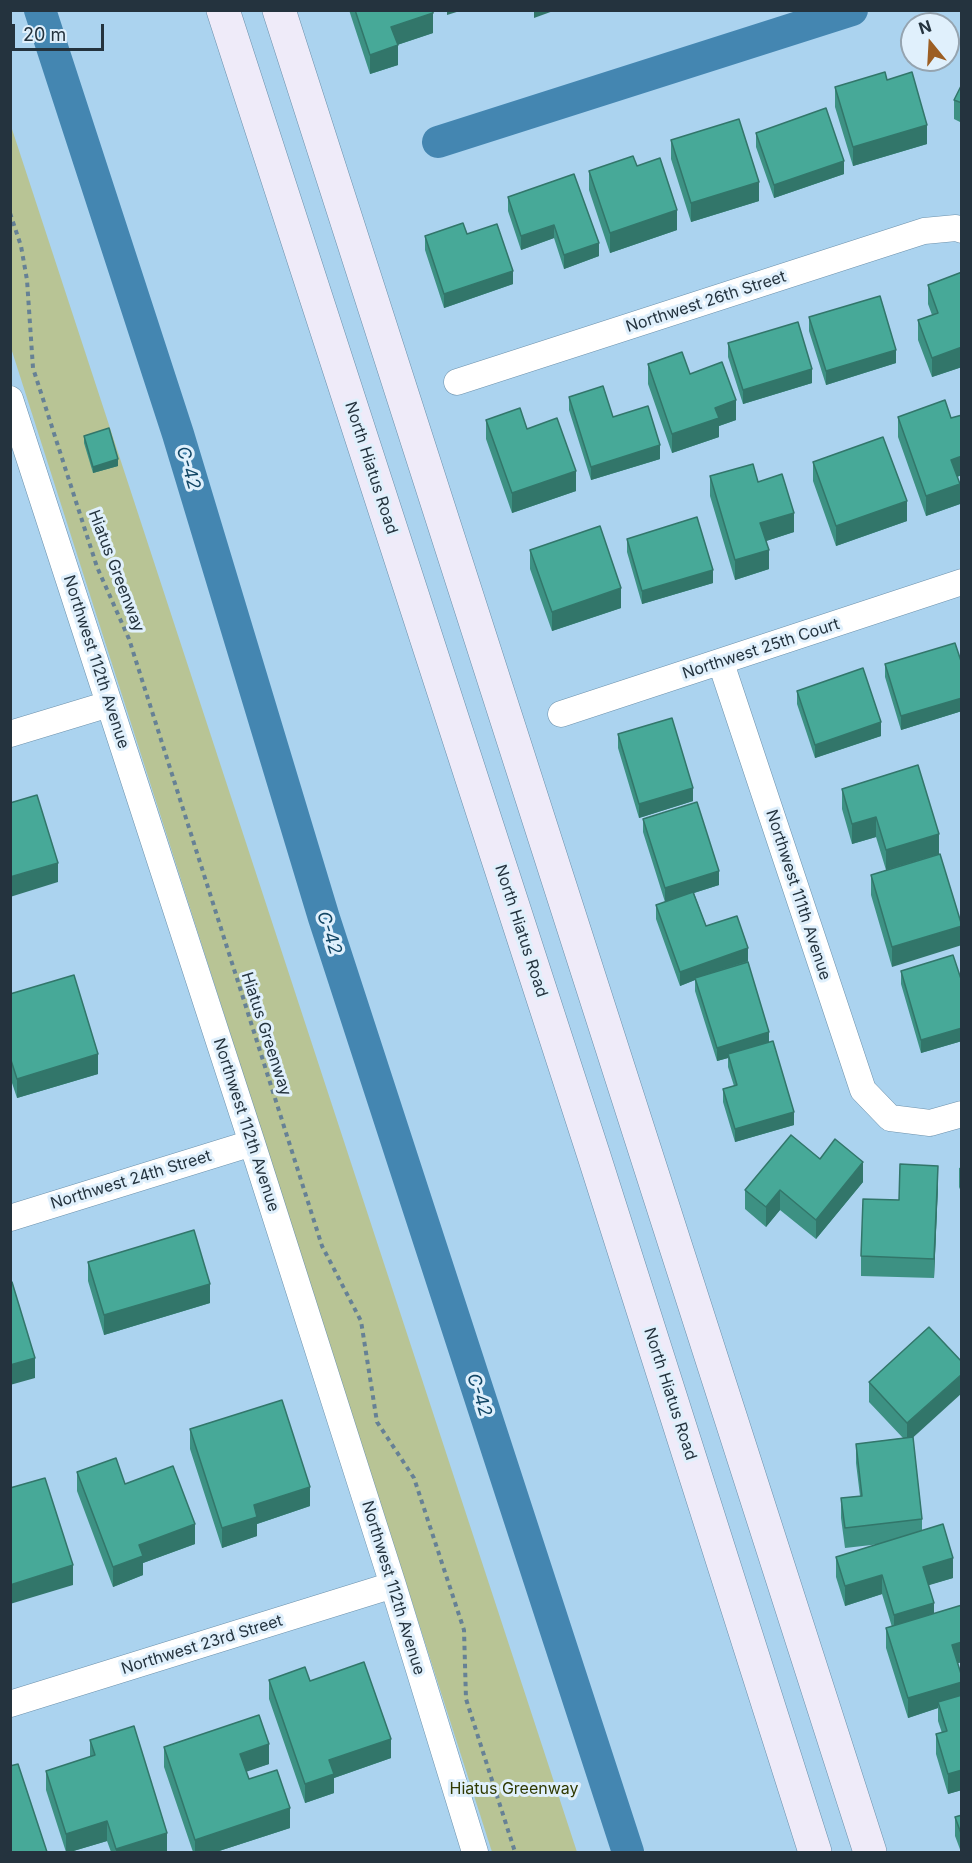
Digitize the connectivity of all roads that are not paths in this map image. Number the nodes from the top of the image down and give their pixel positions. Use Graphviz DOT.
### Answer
graph roads {
  1 [pos="223,10"];
  2 [pos="279,10"];
  3 [pos="959,229"];
  4 [pos="458,382"];
  5 [pos="10,399"];
  6 [pos="962,582"];
  7 [pos="722,663"];
  8 [pos="109,704"];
  9 [pos="561,714"];
  10 [pos="10,734"];
  11 [pos="962,1114"];
  12 [pos="252,1143"];
  13 [pos="10,1218"];
  14 [pos="393,1585"];
  15 [pos="10,1704"];
  16 [pos="475,1852"];
  17 [pos="815,1852"];
  18 [pos="870,1852"];
  1 -- 17 [label="main road, North Hiatus Road"];
  2 -- 18 [label="main road"];
  3 -- 4 [label="street, Northwest 26th Street"];
  5 -- 8 [label="street, Northwest 112th Avenue"];
  6 -- 7 [label="street, Northwest 25th Court"];
  7 -- 9 [label="street, Northwest 25th Court"];
  7 -- 11 [label="street, Northwest 111th Avenue"];
  8 -- 10 [label="street"];
  8 -- 12 [label="street, Northwest 112th Avenue"];
  12 -- 13 [label="street, Northwest 24th Street"];
  12 -- 14 [label="street, Northwest 112th Avenue"];
  14 -- 15 [label="street, Northwest 23rd Street"];
  14 -- 16 [label="street, Northwest 112th Avenue"];
}
